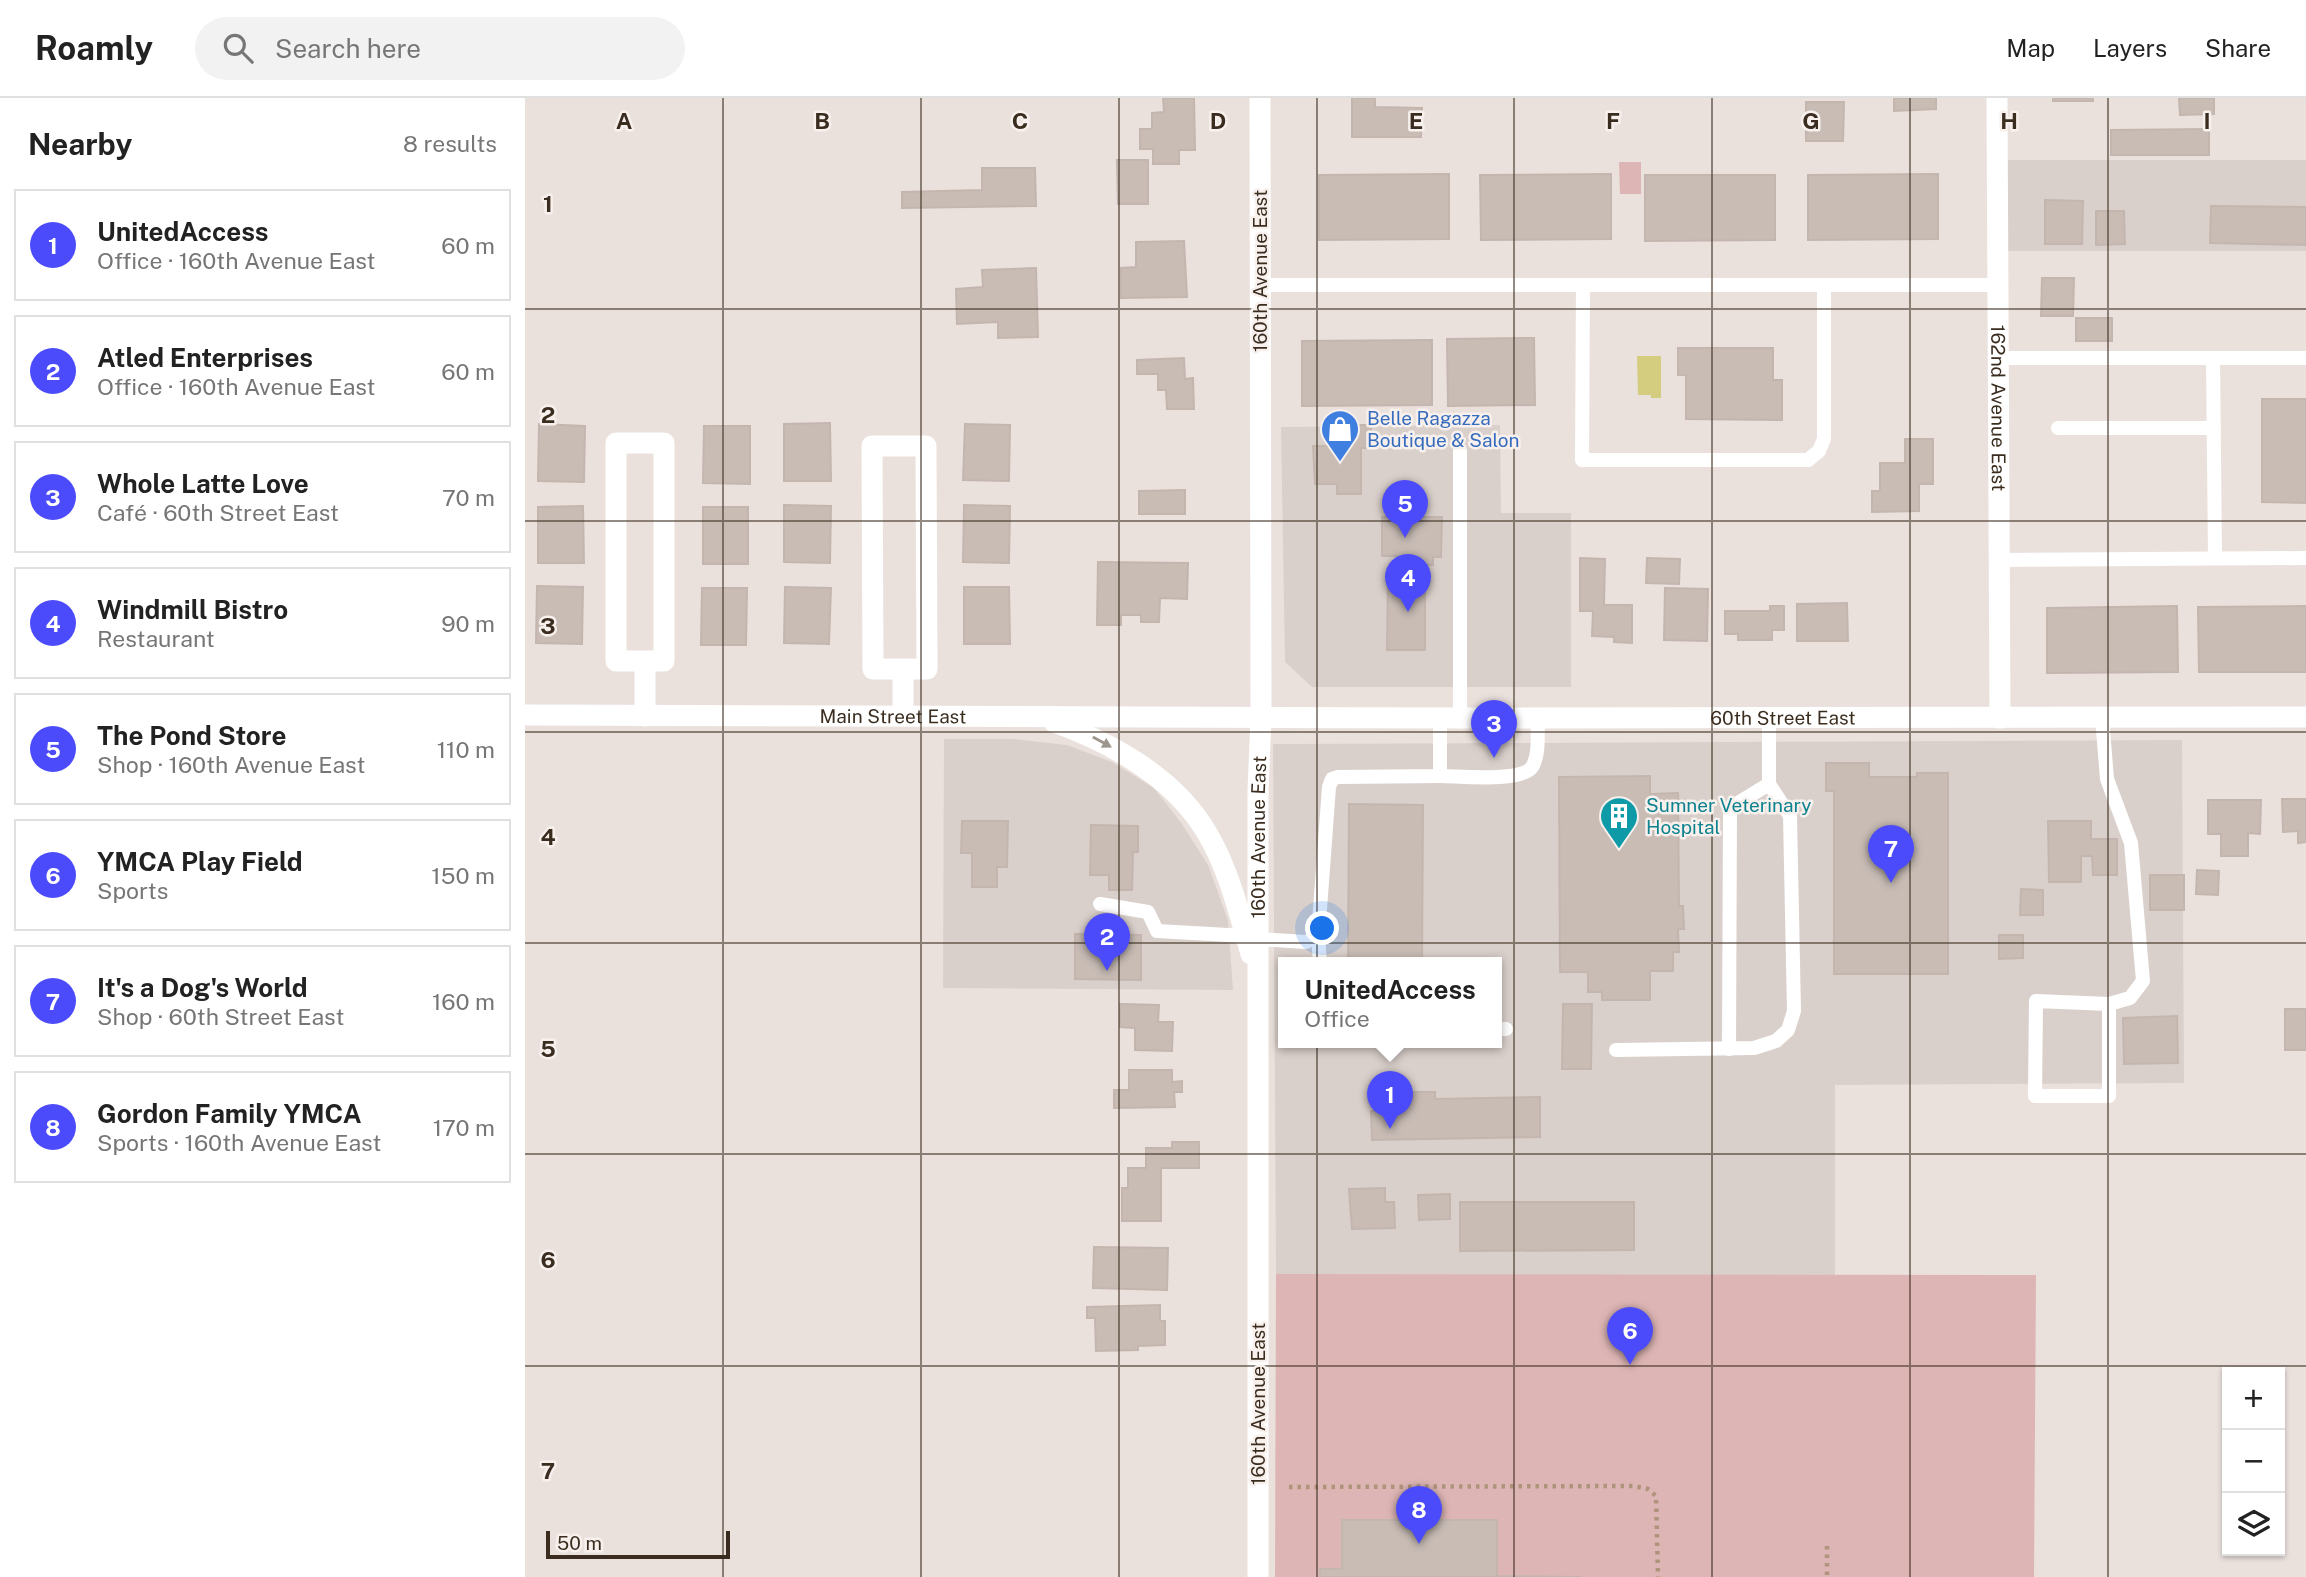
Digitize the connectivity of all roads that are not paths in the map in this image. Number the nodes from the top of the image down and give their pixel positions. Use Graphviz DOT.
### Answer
graph roads {
  1 [pos="1260,98"];
  2 [pos="1997,98"];
  3 [pos="1260,285"];
  4 [pos="1583,285"];
  5 [pos="1824,285"];
  6 [pos="1998,285"];
  7 [pos="1998,358"];
  8 [pos="2213,358"];
  9 [pos="2306,358"];
  10 [pos="2058,428"];
  11 [pos="2214,428"];
  12 [pos="1460,451"];
  13 [pos="2215,558"];
  14 [pos="2306,558"];
  15 [pos="1999,559"];
  16 [pos="645,661"];
  17 [pos="903,670"];
  18 [pos="525,715"];
  19 [pos="645,716"];
  20 [pos="903,716"];
  21 [pos="1039,717"];
  22 [pos="2102,717"];
  23 [pos="2306,717"];
  24 [pos="1261,718"];
  25 [pos="1450,718"];
  26 [pos="1538,718"];
  27 [pos="1769,718"];
  28 [pos="2000,718"];
  29 [pos="1440,776"];
  30 [pos="1769,784"];
  31 [pos="1100,904"];
  32 [pos="1318,936"];
  33 [pos="1252,937"];
  34 [pos="1320,957"];
  35 [pos="2109,1004"];
  36 [pos="1729,1049"];
  37 [pos="1616,1050"];
  38 [pos="1258,1577"];
  1 -- 3 [label="street, 160th Avenue East"];
  2 -- 6 [label="street, 162nd Avenue East"];
  3 -- 4 [label="lane"];
  3 -- 24 [label="street, 160th Avenue East"];
  4 -- 5 [label="lane"];
  4 -- 5 [label="lane"];
  5 -- 6 [label="lane"];
  6 -- 7 [label="street, 162nd Avenue East"];
  7 -- 8 [label="lane"];
  7 -- 15 [label="street, 162nd Avenue East"];
  8 -- 9 [label="lane"];
  8 -- 11 [label="lane"];
  10 -- 11 [label="lane"];
  11 -- 13 [label="lane"];
  12 -- 25 [label="lane"];
  13 -- 14 [label="lane"];
  13 -- 15 [label="lane"];
  15 -- 28 [label="street, 162nd Avenue East"];
  16 -- 16 [label="street"];
  16 -- 19 [label="street"];
  17 -- 17 [label="street"];
  17 -- 20 [label="street"];
  18 -- 19 [label="street, Main Street East"];
  19 -- 20 [label="street, Main Street East"];
  20 -- 21 [label="street, Main Street East"];
  21 -- 24 [label="street, Main Street East"];
  21 -- 33 [label="street, one-way"];
  22 -- 23 [label="street, 60th Street East"];
  22 -- 28 [label="street, 60th Street East"];
  22 -- 35 [label="lane"];
  24 -- 25 [label="street, 60th Street East"];
  24 -- 33 [label="street, 160th Avenue East"];
  25 -- 26 [label="street, 60th Street East"];
  25 -- 29 [label="lane"];
  26 -- 27 [label="street, 60th Street East"];
  26 -- 29 [label="lane"];
  27 -- 28 [label="street, 60th Street East"];
  27 -- 30 [label="lane"];
  29 -- 32 [label="lane"];
  30 -- 36 [label="lane"];
  30 -- 36 [label="lane"];
  31 -- 33 [label="lane"];
  32 -- 33 [label="lane"];
  32 -- 34 [label="lane"];
  33 -- 38 [label="street, 160th Avenue East"];
  35 -- 35 [label="lane"];
  36 -- 37 [label="lane"];
}
